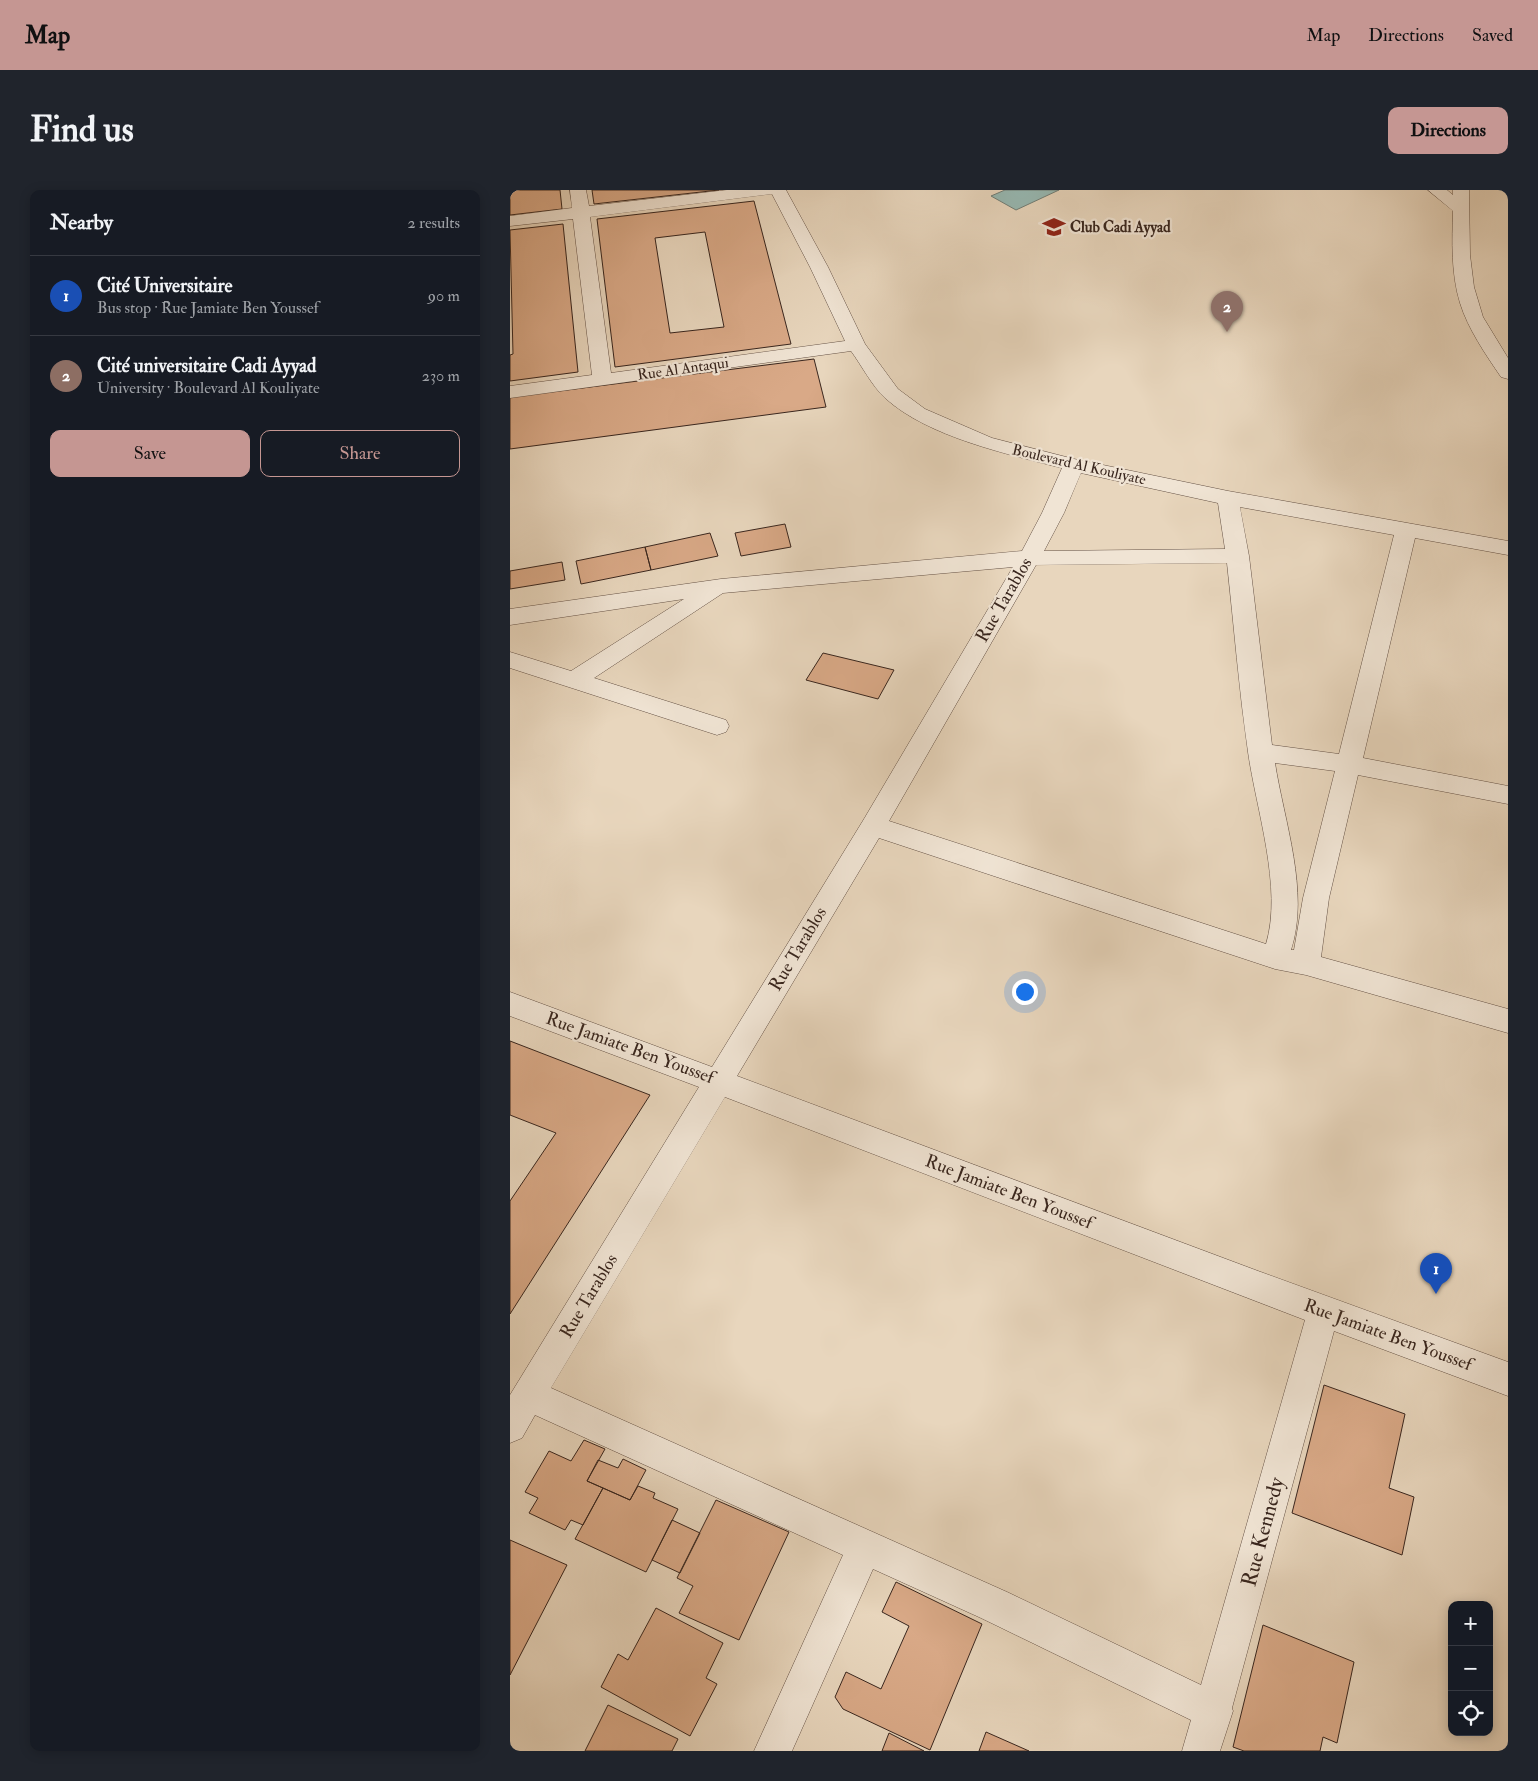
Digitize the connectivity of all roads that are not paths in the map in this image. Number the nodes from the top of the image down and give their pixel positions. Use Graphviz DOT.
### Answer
graph roads {
  1 [pos="578,190"];
  2 [pos="769,190"];
  3 [pos="778,190"];
  4 [pos="1436,190"];
  5 [pos="1462,190"];
  6 [pos="1462,210"];
  7 [pos="581,212"];
  8 [pos="510,221"];
  9 [pos="856,345"];
  10 [pos="1508,374"];
  11 [pos="602,380"];
  12 [pos="510,392"];
  13 [pos="1074,465"];
  14 [pos="1228,498"];
  15 [pos="1406,528"];
  16 [pos="1508,548"];
  17 [pos="1238,556"];
  18 [pos="1030,558"];
  19 [pos="721,586"];
  20 [pos="510,617"];
  21 [pos="510,660"];
  22 [pos="574,680"];
  23 [pos="717,726"];
  24 [pos="1260,752"];
  25 [pos="1348,764"];
  26 [pos="1508,795"];
  27 [pos="873,826"];
  28 [pos="1275,958"];
  29 [pos="1306,964"];
  30 [pos="510,1004"];
  31 [pos="1508,1021"];
  32 [pos="719,1081"];
  33 [pos="1323,1312"];
  34 [pos="1508,1379"];
  35 [pos="528,1395"];
  36 [pos="510,1426"];
  37 [pos="864,1548"];
  38 [pos="1214,1711"];
  39 [pos="773,1751"];
  40 [pos="1201,1751"];
  1 -- 7 [label="street"];
  2 -- 7 [label="street"];
  3 -- 9 [label="street, Boulevard Al Kouliyate"];
  4 -- 6 [label="street"];
  5 -- 6 [label="street"];
  6 -- 10 [label="street"];
  7 -- 8 [label="street"];
  7 -- 11 [label="street"];
  9 -- 11 [label="street, Rue Al Antaqui"];
  9 -- 13 [label="street, Boulevard Al Kouliyate"];
  11 -- 12 [label="street, Rue Al Antaqui"];
  13 -- 14 [label="street, Boulevard Al Kouliyate"];
  13 -- 18 [label="street, Rue Tarablos"];
  14 -- 15 [label="street, Boulevard Al Kouliyate"];
  14 -- 17 [label="street"];
  15 -- 16 [label="street, Boulevard Al Kouliyate"];
  15 -- 25 [label="street"];
  17 -- 18 [label="street"];
  17 -- 24 [label="street"];
  18 -- 19 [label="street"];
  18 -- 27 [label="street, Rue Tarablos"];
  19 -- 20 [label="street"];
  19 -- 22 [label="street"];
  21 -- 22 [label="street"];
  22 -- 23 [label="street"];
  24 -- 25 [label="street"];
  24 -- 28 [label="street"];
  25 -- 26 [label="street"];
  25 -- 29 [label="street"];
  27 -- 28 [label="street"];
  27 -- 32 [label="street, Rue Tarablos"];
  28 -- 29 [label="street"];
  29 -- 31 [label="street"];
  30 -- 32 [label="street, Rue Jamiate Ben Youssef"];
  32 -- 33 [label="street, Rue Jamiate Ben Youssef"];
  32 -- 35 [label="street, Rue Tarablos"];
  33 -- 34 [label="street, Rue Jamiate Ben Youssef"];
  33 -- 38 [label="street, Rue Kennedy"];
  35 -- 36 [label="street, Rue Tarablos"];
  35 -- 37 [label="street"];
  37 -- 38 [label="street"];
  37 -- 39 [label="street"];
  38 -- 40 [label="street, Rue Kennedy"];
}
